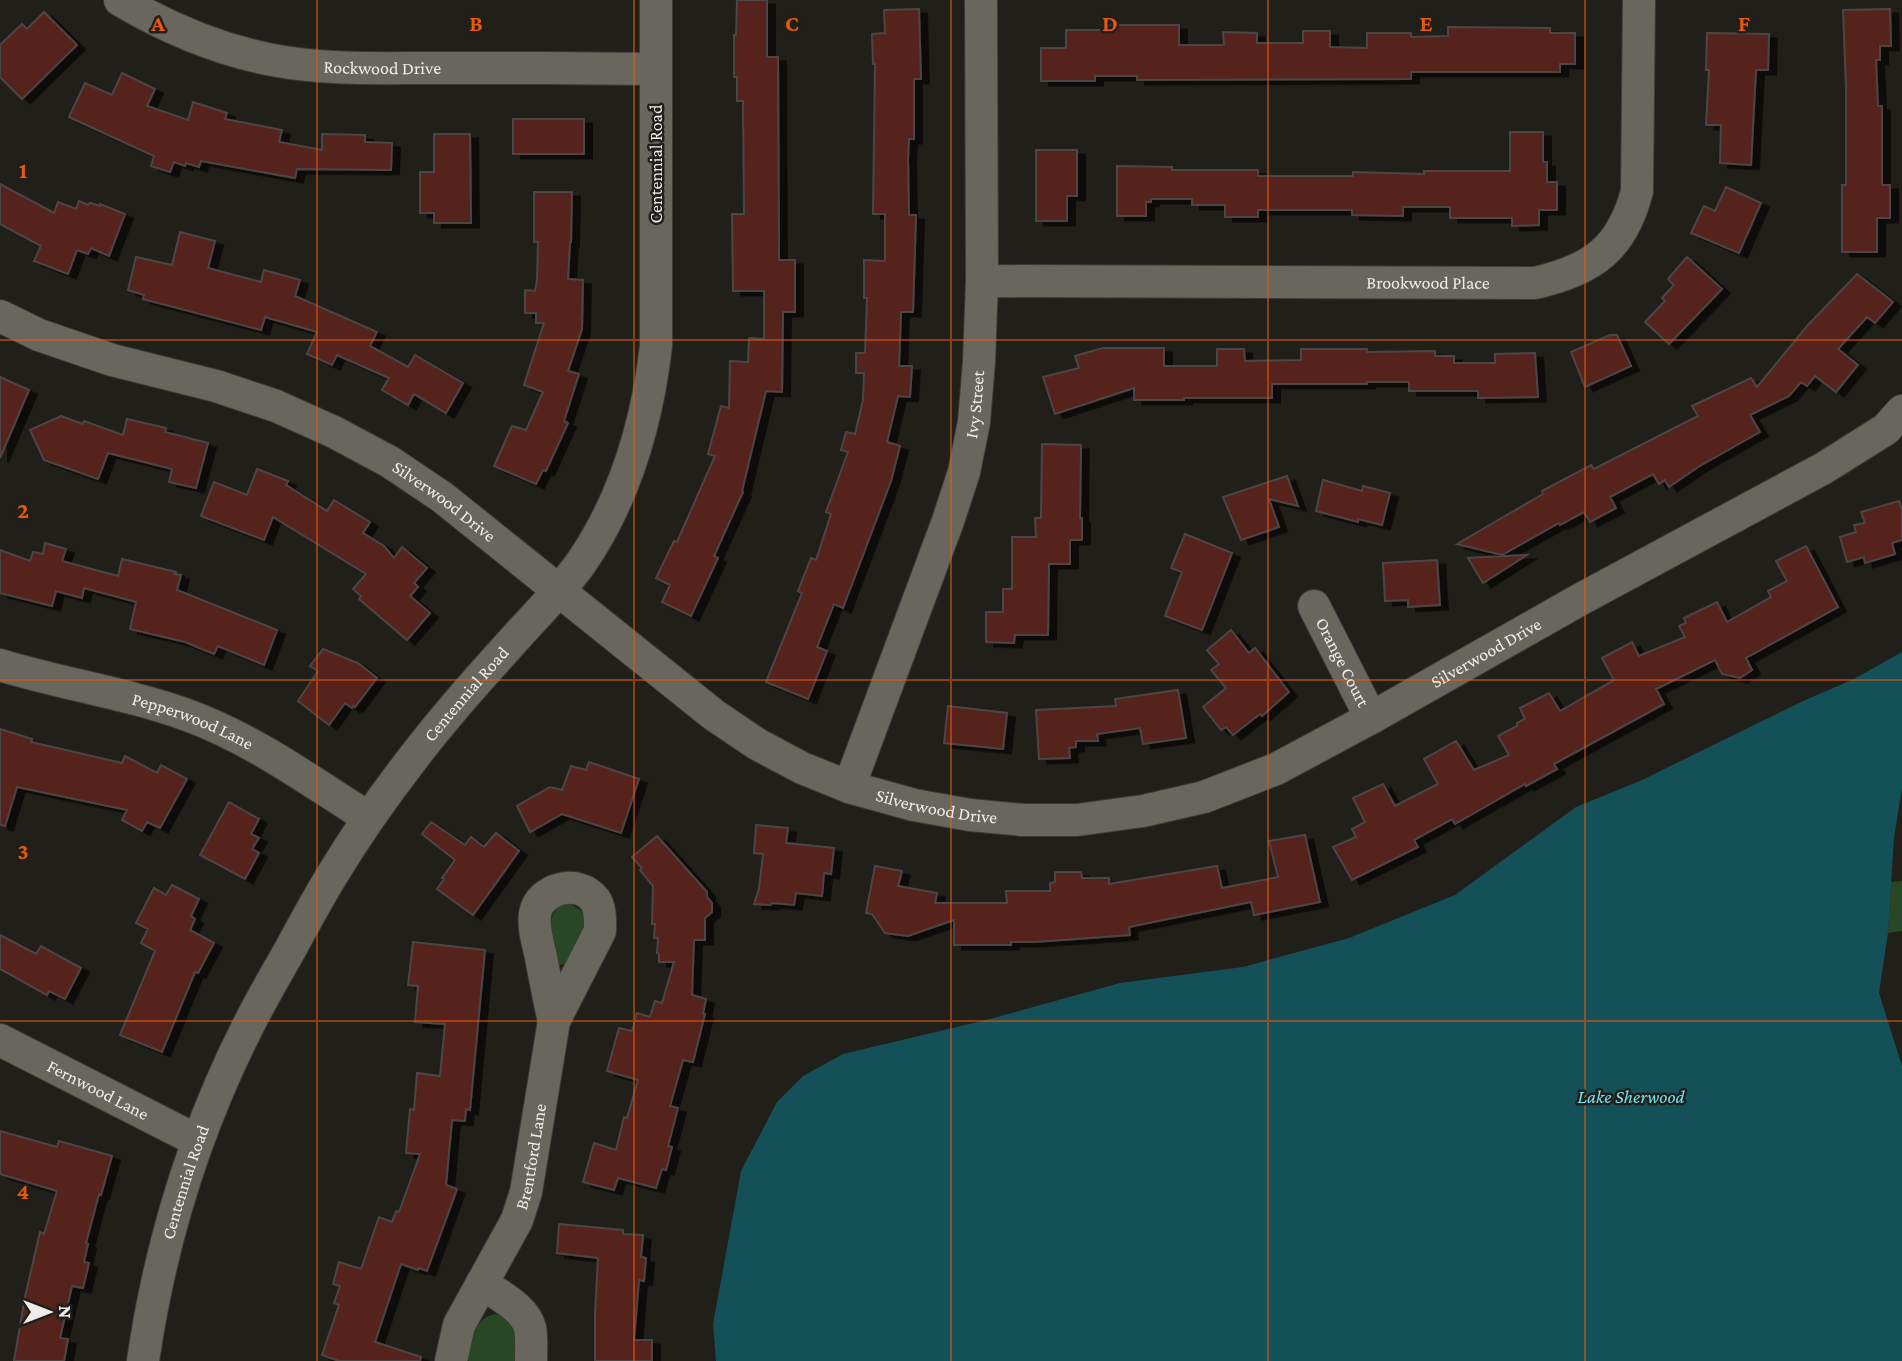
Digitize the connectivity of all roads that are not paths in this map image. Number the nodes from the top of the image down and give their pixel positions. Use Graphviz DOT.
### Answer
graph roads {
  1 [pos="120,0"];
  2 [pos="656,0"];
  3 [pos="981,0"];
  4 [pos="1639,0"];
  5 [pos="656,69"];
  6 [pos="982,281"];
  7 [pos="0,316"];
  8 [pos="1902,411"];
  9 [pos="559,590"];
  10 [pos="1314,606"];
  11 [pos="0,665"];
  12 [pos="1371,718"];
  13 [pos="849,786"];
  14 [pos="369,818"];
  15 [pos="554,1021"];
  16 [pos="0,1040"];
  17 [pos="198,1141"];
  18 [pos="482,1283"];
  19 [pos="143,1361"];
  20 [pos="451,1361"];
  21 [pos="531,1361"];
  1 -- 5 [label="street, Rockwood Drive"];
  2 -- 5 [label="street, Centennial Road"];
  3 -- 6 [label="street, Ivy Street"];
  4 -- 6 [label="street, Brookwood Place"];
  5 -- 9 [label="street, Centennial Road"];
  6 -- 13 [label="street, Ivy Street"];
  7 -- 9 [label="street, Silverwood Drive"];
  8 -- 12 [label="street, Silverwood Drive"];
  9 -- 13 [label="street, Silverwood Drive"];
  9 -- 14 [label="street, Centennial Road"];
  10 -- 12 [label="street, Orange Court"];
  11 -- 14 [label="street, Pepperwood Lane"];
  12 -- 13 [label="street, Silverwood Drive"];
  14 -- 17 [label="street, Centennial Road"];
  15 -- 18 [label="street, Brentford Lane"];
  16 -- 17 [label="street, Fernwood Lane"];
  17 -- 19 [label="street, Centennial Road"];
  18 -- 20 [label="street, Brentford Lane"];
  18 -- 21 [label="street"];
}
